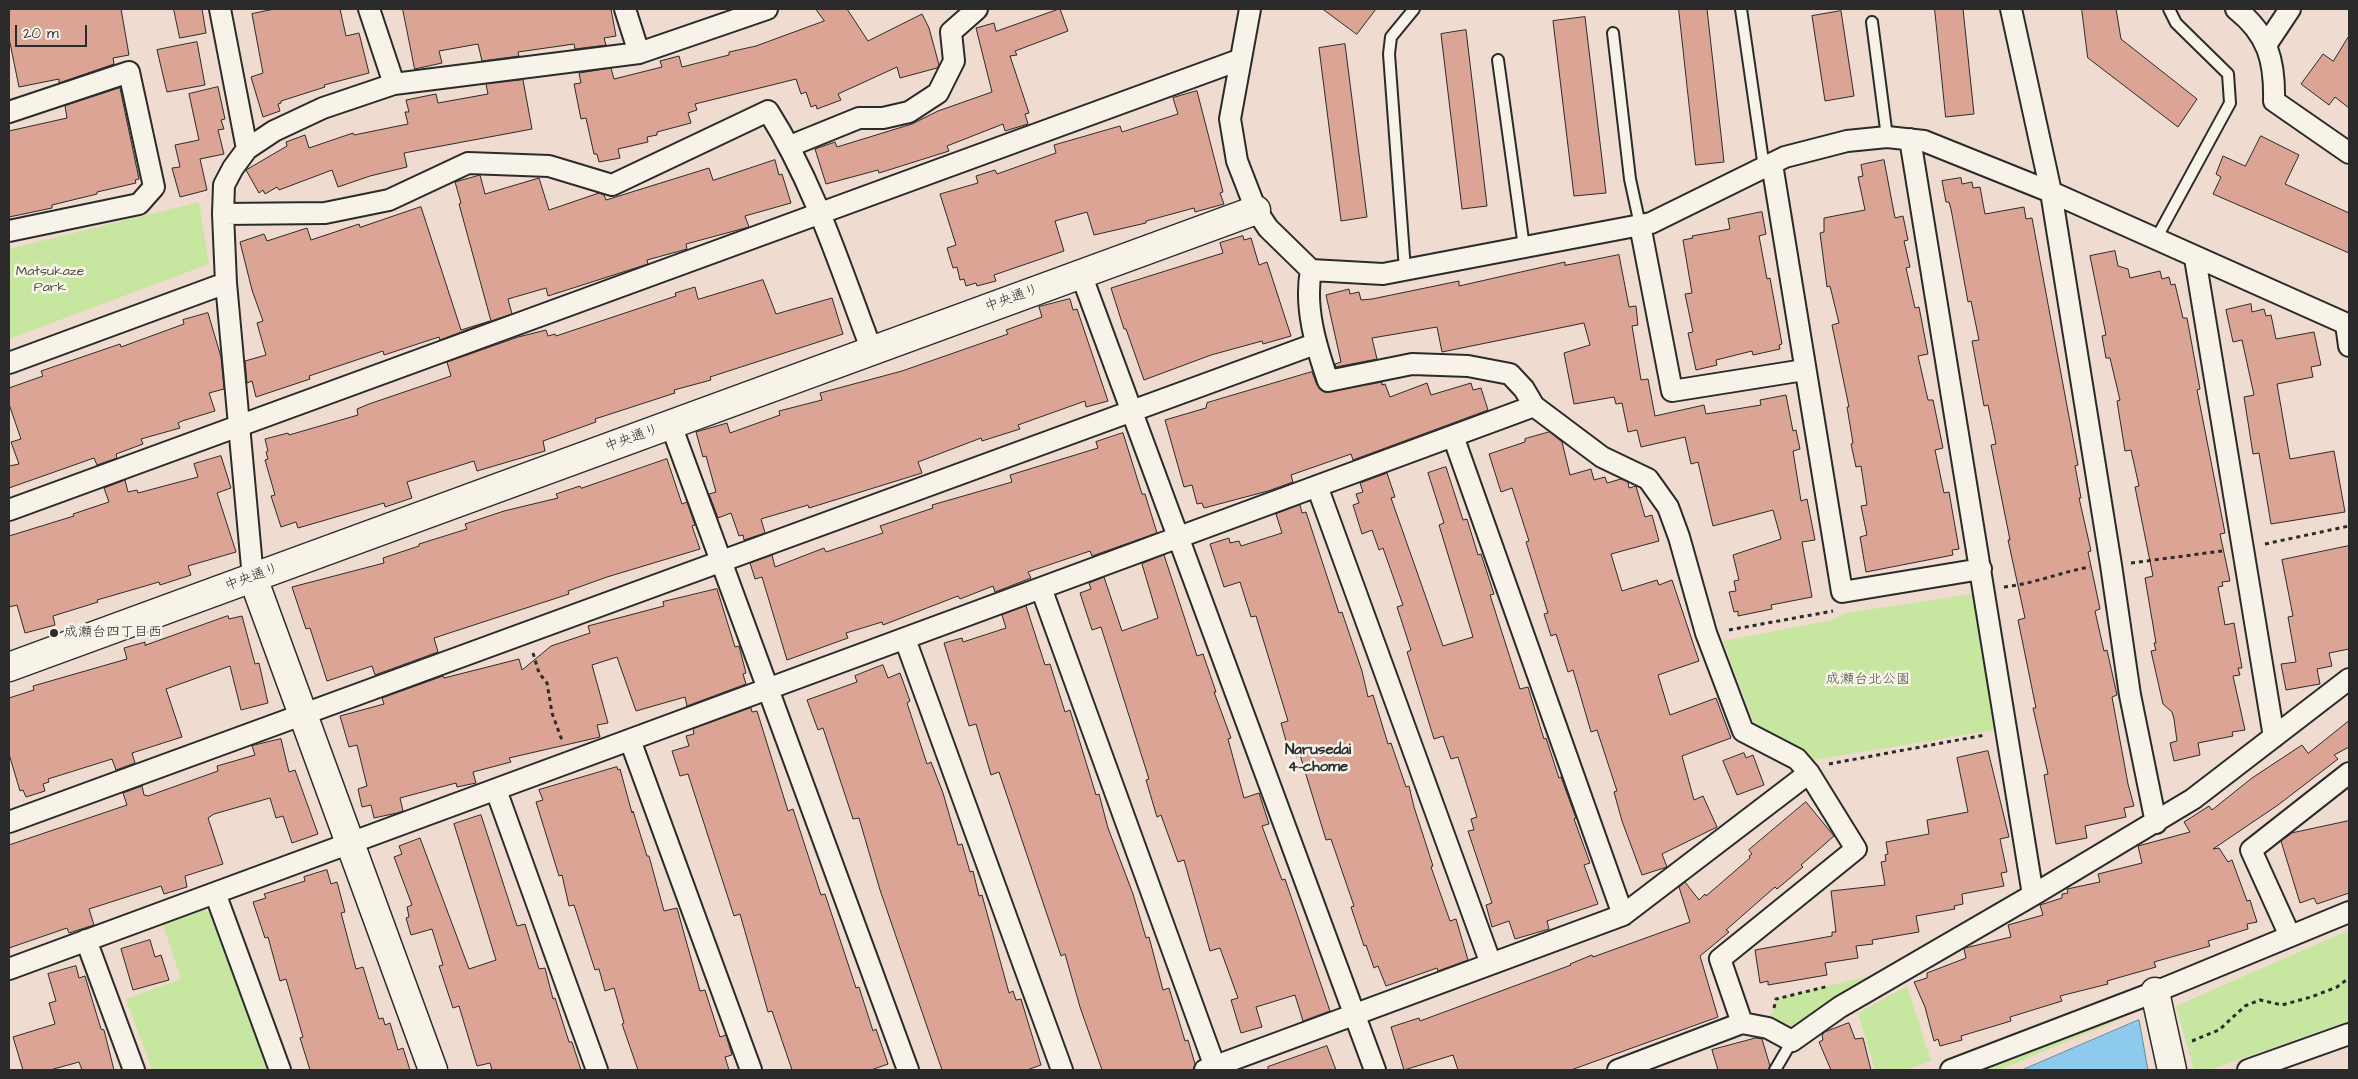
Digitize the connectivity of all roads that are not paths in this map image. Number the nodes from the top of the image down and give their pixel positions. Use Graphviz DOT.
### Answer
graph roads {
  1 [pos="220,9"];
  2 [pos="369,9"];
  3 [pos="625,9"];
  4 [pos="767,9"];
  5 [pos="977,9"];
  6 [pos="1250,9"];
  7 [pos="1414,9"];
  8 [pos="1742,9"];
  9 [pos="2012,9"];
  10 [pos="2169,9"];
  11 [pos="2236,9"];
  12 [pos="2290,9"];
  13 [pos="1872,22"];
  14 [pos="1613,33"];
  15 [pos="2266,45"];
  16 [pos="639,53"];
  17 [pos="1239,60"];
  18 [pos="1498,60"];
  19 [pos="394,84"];
  20 [pos="9,112"];
  21 [pos="1887,137"];
  22 [pos="1910,138"];
  23 [pos="790,146"];
  24 [pos="247,149"];
  25 [pos="2349,153"];
  26 [pos="1768,166"];
  27 [pos="2051,192"];
  28 [pos="1256,210"];
  29 [pos="819,213"];
  30 [pos="223,214"];
  31 [pos="1640,225"];
  32 [pos="9,231"];
  33 [pos="2156,239"];
  34 [pos="1524,247"];
  35 [pos="2195,258"];
  36 [pos="1311,270"];
  37 [pos="1405,270"];
  38 [pos="1082,274"];
  39 [pos="226,282"];
  40 [pos="2347,324"];
  41 [pos="1315,344"];
  42 [pos="2349,346"];
  43 [pos="872,351"];
  44 [pos="9,363"];
  45 [pos="1804,370"];
  46 [pos="1534,406"];
  47 [pos="1132,411"];
  48 [pos="671,424"];
  49 [pos="239,426"];
  50 [pos="1452,436"];
  51 [pos="1317,486"];
  52 [pos="9,510"];
  53 [pos="1178,538"];
  54 [pos="722,561"];
  55 [pos="1981,569"];
  56 [pos="253,578"];
  57 [pos="1041,588"];
  58 [pos="905,638"];
  59 [pos="9,667"];
  60 [pos="2349,679"];
  61 [pos="768,689"];
  62 [pos="303,715"];
  63 [pos="2274,737"];
  64 [pos="630,740"];
  65 [pos="1809,773"];
  66 [pos="2349,773"];
  67 [pos="496,790"];
  68 [pos="9,822"];
  69 [pos="2156,823"];
  70 [pos="350,843"];
  71 [pos="215,893"];
  72 [pos="2033,896"];
  73 [pos="2349,912"];
  74 [pos="1623,915"];
  75 [pos="2290,936"];
  76 [pos="86,940"];
  77 [pos="1491,964"];
  78 [pos="9,969"];
  79 [pos="2155,992"];
  80 [pos="1354,1015"];
  81 [pos="1742,1024"];
  82 [pos="2349,1034"];
  83 [pos="1792,1041"];
  84 [pos="2170,1059"];
  85 [pos="1210,1068"];
  86 [pos="134,1070"];
  87 [pos="280,1070"];
  88 [pos="434,1070"];
  89 [pos="597,1070"];
  90 [pos="751,1070"];
  91 [pos="908,1070"];
  92 [pos="1062,1070"];
  93 [pos="1375,1070"];
  94 [pos="1618,1070"];
  95 [pos="1775,1070"];
  96 [pos="1950,1070"];
  97 [pos="2248,1070"];
  1 -- 24 [label="street"];
  2 -- 19 [label="street"];
  3 -- 16 [label="street"];
  4 -- 16 [label="street"];
  5 -- 23 [label="street"];
  6 -- 17 [label="street"];
  7 -- 37 [label="lane"];
  8 -- 26 [label="lane"];
  9 -- 27 [label="street"];
  10 -- 33 [label="lane"];
  11 -- 15 [label="street"];
  12 -- 15 [label="street"];
  13 -- 21 [label="lane"];
  14 -- 31 [label="lane"];
  15 -- 25 [label="street"];
  16 -- 19 [label="street"];
  17 -- 28 [label="street"];
  17 -- 29 [label="street"];
  18 -- 34 [label="lane"];
  19 -- 24 [label="street"];
  20 -- 32 [label="street"];
  21 -- 22 [label="street"];
  21 -- 26 [label="street"];
  22 -- 27 [label="street"];
  22 -- 55 [label="street"];
  23 -- 29 [label="street"];
  23 -- 30 [label="street"];
  24 -- 30 [label="street"];
  26 -- 31 [label="street"];
  26 -- 45 [label="street"];
  27 -- 33 [label="street"];
  27 -- 69 [label="street"];
  28 -- 36 [label="street"];
  28 -- 38 [label="street, 中央通り"];
  29 -- 43 [label="street"];
  29 -- 49 [label="street"];
  30 -- 39 [label="street"];
  31 -- 34 [label="street"];
  31 -- 45 [label="street"];
  33 -- 35 [label="street"];
  34 -- 37 [label="street"];
  35 -- 40 [label="street"];
  35 -- 63 [label="street"];
  36 -- 37 [label="street"];
  36 -- 41 [label="street"];
  38 -- 43 [label="street, 中央通り"];
  38 -- 47 [label="street"];
  39 -- 44 [label="street"];
  39 -- 49 [label="street"];
  40 -- 42 [label="street"];
  41 -- 46 [label="street"];
  41 -- 47 [label="street"];
  43 -- 48 [label="street, 中央通り"];
  45 -- 55 [label="street"];
  46 -- 50 [label="street"];
  46 -- 65 [label="street"];
  47 -- 53 [label="street"];
  47 -- 54 [label="street"];
  48 -- 54 [label="street"];
  48 -- 56 [label="street, 中央通り"];
  49 -- 52 [label="street"];
  49 -- 56 [label="street"];
  50 -- 51 [label="street"];
  50 -- 74 [label="street"];
  51 -- 53 [label="street"];
  51 -- 77 [label="street"];
  53 -- 57 [label="street"];
  53 -- 80 [label="street"];
  54 -- 61 [label="street"];
  54 -- 62 [label="street"];
  55 -- 72 [label="street"];
  56 -- 59 [label="street, 中央通り"];
  56 -- 62 [label="street"];
  57 -- 58 [label="street"];
  57 -- 85 [label="street"];
  58 -- 61 [label="street"];
  58 -- 92 [label="street"];
  60 -- 63 [label="street"];
  61 -- 64 [label="street"];
  61 -- 91 [label="street"];
  62 -- 68 [label="street"];
  62 -- 70 [label="street"];
  63 -- 69 [label="street"];
  64 -- 67 [label="street"];
  64 -- 90 [label="street"];
  65 -- 74 [label="street"];
  65 -- 81 [label="street"];
  66 -- 75 [label="street"];
  67 -- 70 [label="street"];
  67 -- 89 [label="street"];
  69 -- 72 [label="street"];
  70 -- 71 [label="street"];
  70 -- 88 [label="street"];
  71 -- 76 [label="street"];
  71 -- 87 [label="street"];
  72 -- 83 [label="street"];
  73 -- 75 [label="street"];
  74 -- 77 [label="street"];
  75 -- 79 [label="street"];
  76 -- 78 [label="street"];
  76 -- 86 [label="street"];
  77 -- 80 [label="street"];
  79 -- 84 [label="street"];
  79 -- 96 [label="street"];
  80 -- 85 [label="street"];
  80 -- 93 [label="street"];
  81 -- 83 [label="street"];
  81 -- 94 [label="street"];
  82 -- 97 [label="street"];
  83 -- 95 [label="lane"];
}
